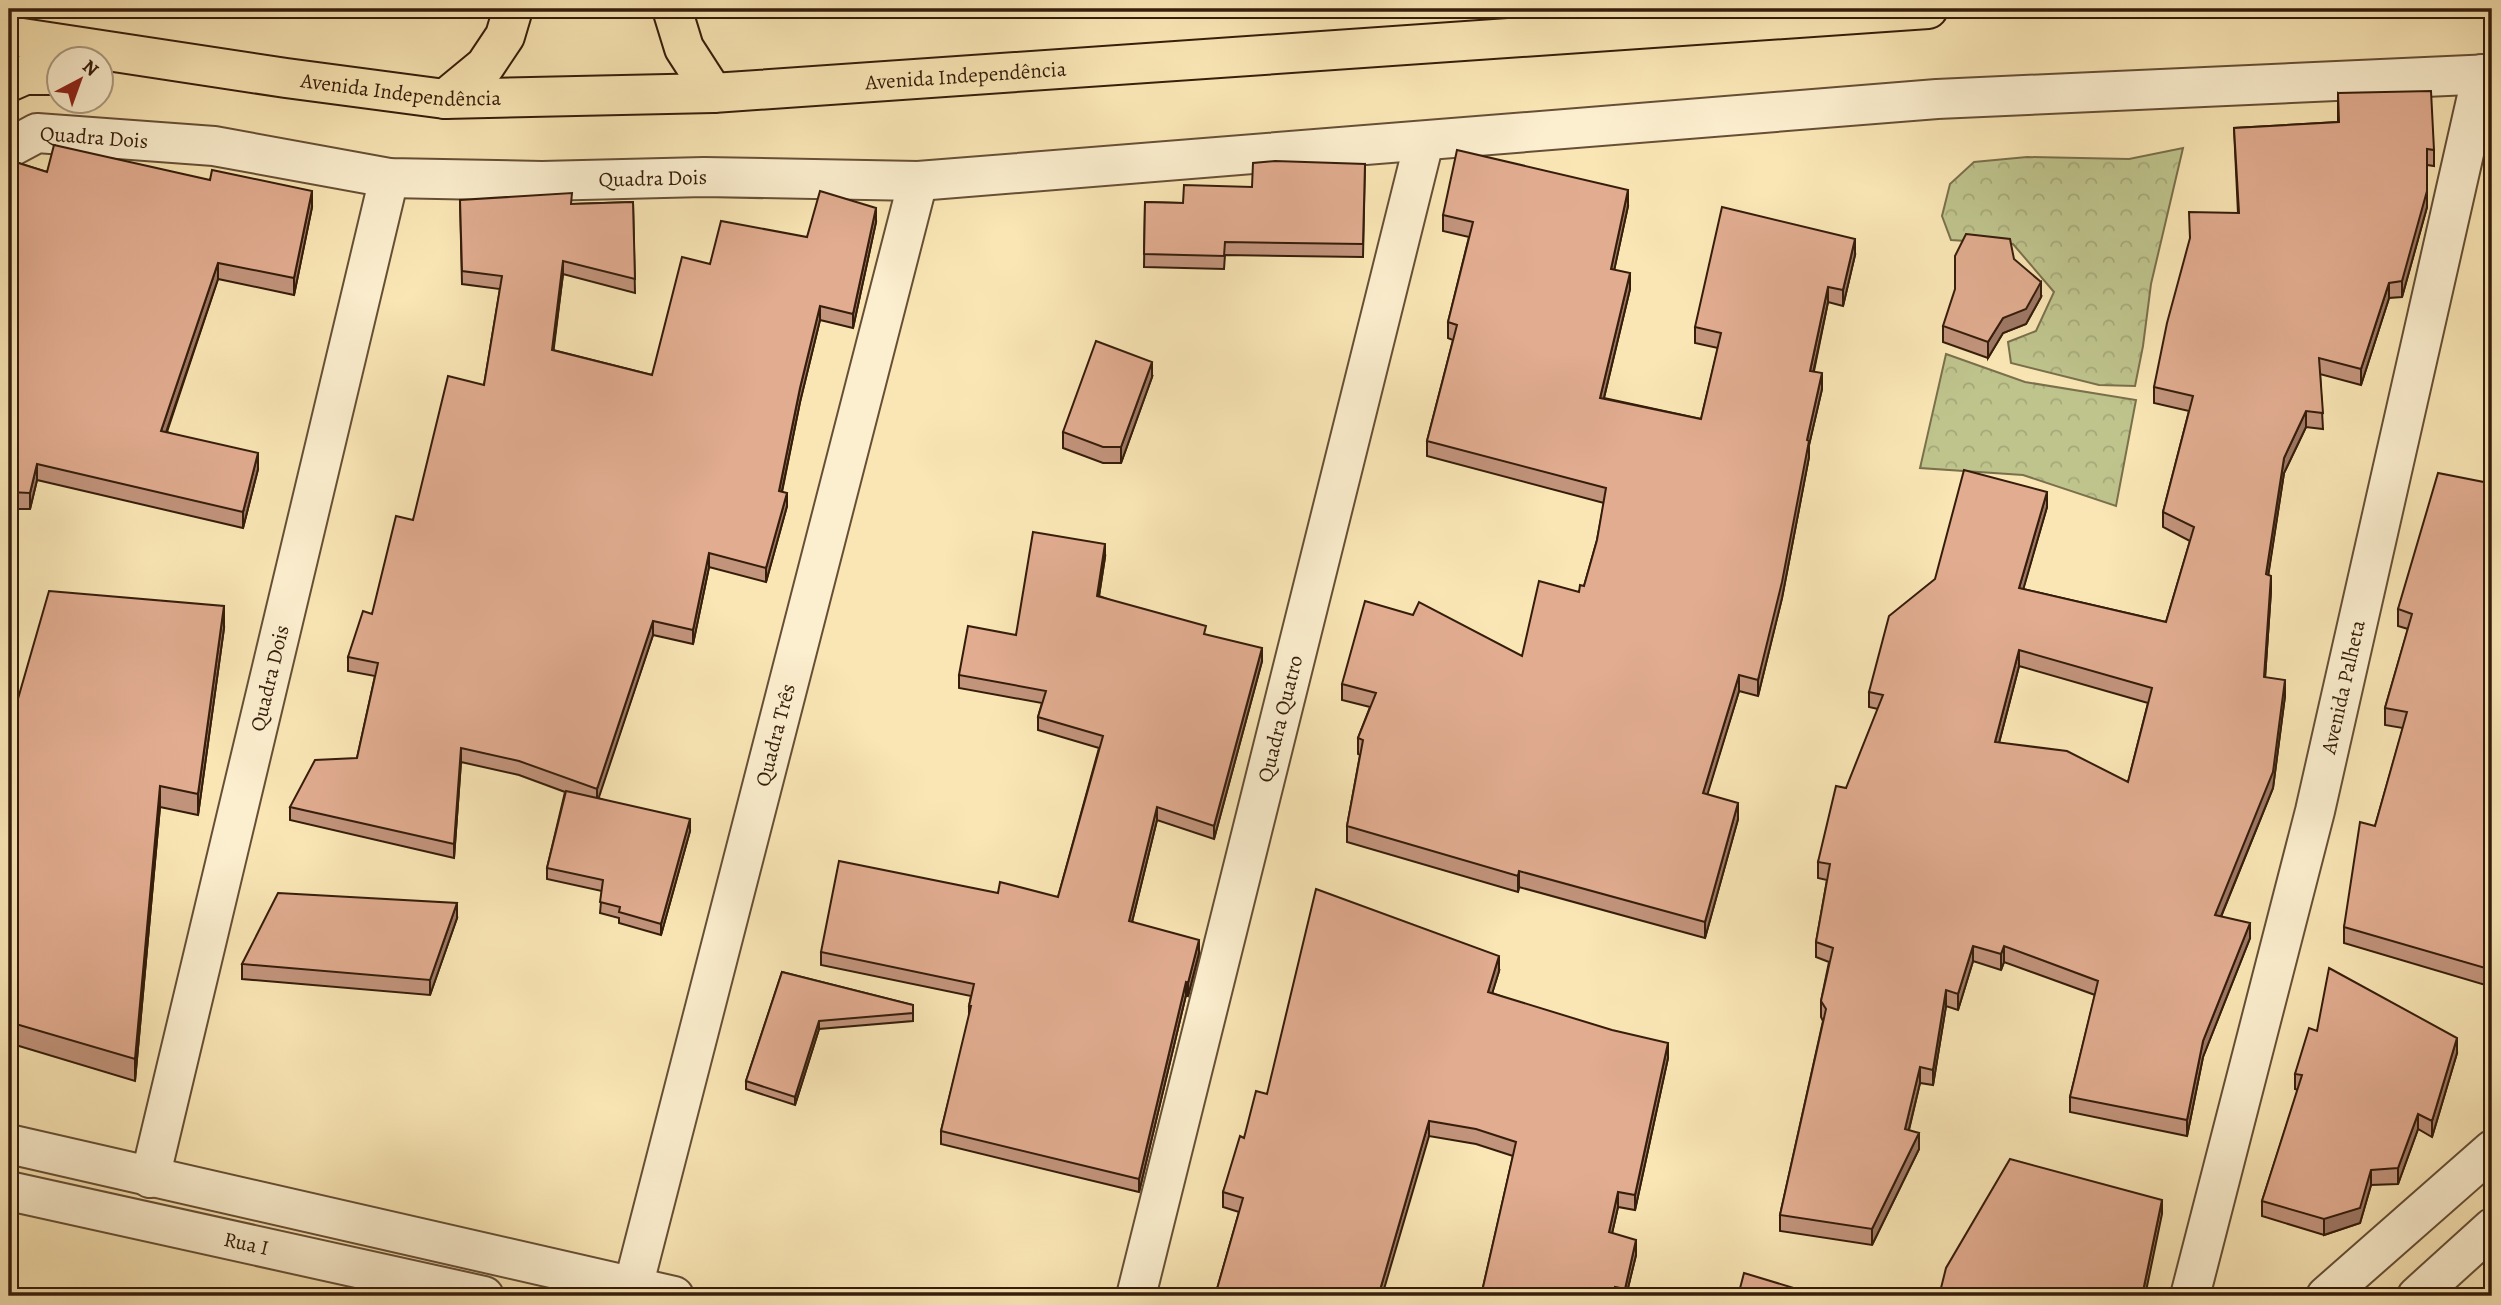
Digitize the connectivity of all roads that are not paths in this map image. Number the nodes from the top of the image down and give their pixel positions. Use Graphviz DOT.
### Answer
graph roads {
  1 [pos="513,9"];
  2 [pos="672,9"];
  3 [pos="1928,9"];
  4 [pos="9,36"];
  5 [pos="2487,74"];
  6 [pos="46,75"];
  7 [pos="116,75"];
  8 [pos="286,78"];
  9 [pos="9,82"];
  10 [pos="713,93"];
  11 [pos="445,99"];
  12 [pos="1424,142"];
  13 [pos="9,148"];
  14 [pos="389,178"];
  15 [pos="918,181"];
  16 [pos="9,1144"];
  17 [pos="2492,1150"];
  18 [pos="150,1178"];
  19 [pos="9,1191"];
  20 [pos="2492,1228"];
  21 [pos="633,1287"];
  22 [pos="484,1296"];
  23 [pos="674,1296"];
  24 [pos="1136,1296"];
  25 [pos="2190,1296"];
  26 [pos="2326,1296"];
  27 [pos="2417,1296"];
  1 -- 11 [label="main road"];
  2 -- 10 [label="main road"];
  3 -- 10 [label="main road, Avenida Independência"];
  4 -- 8 [label="main road, Avenida Independência"];
  5 -- 12 [label="street, Quadra Dois"];
  5 -- 25 [label="street, Avenida Palheta"];
  6 -- 9 [label="main road"];
  7 -- 8 [label="main road"];
  8 -- 11 [label="main road, Avenida Independência"];
  10 -- 11 [label="main road, Avenida Independência"];
  12 -- 15 [label="street, Quadra Dois"];
  12 -- 24 [label="street, Quadra Quatro"];
  13 -- 14 [label="street, Quadra Dois"];
  14 -- 15 [label="street, Quadra Dois"];
  14 -- 18 [label="street, Quadra Dois"];
  15 -- 21 [label="street, Quadra Três"];
  16 -- 18 [label="street"];
  17 -- 26 [label="street"];
  18 -- 21 [label="street"];
  19 -- 22 [label="street, Rua I"];
  20 -- 27 [label="street"];
  21 -- 23 [label="street"];
}
